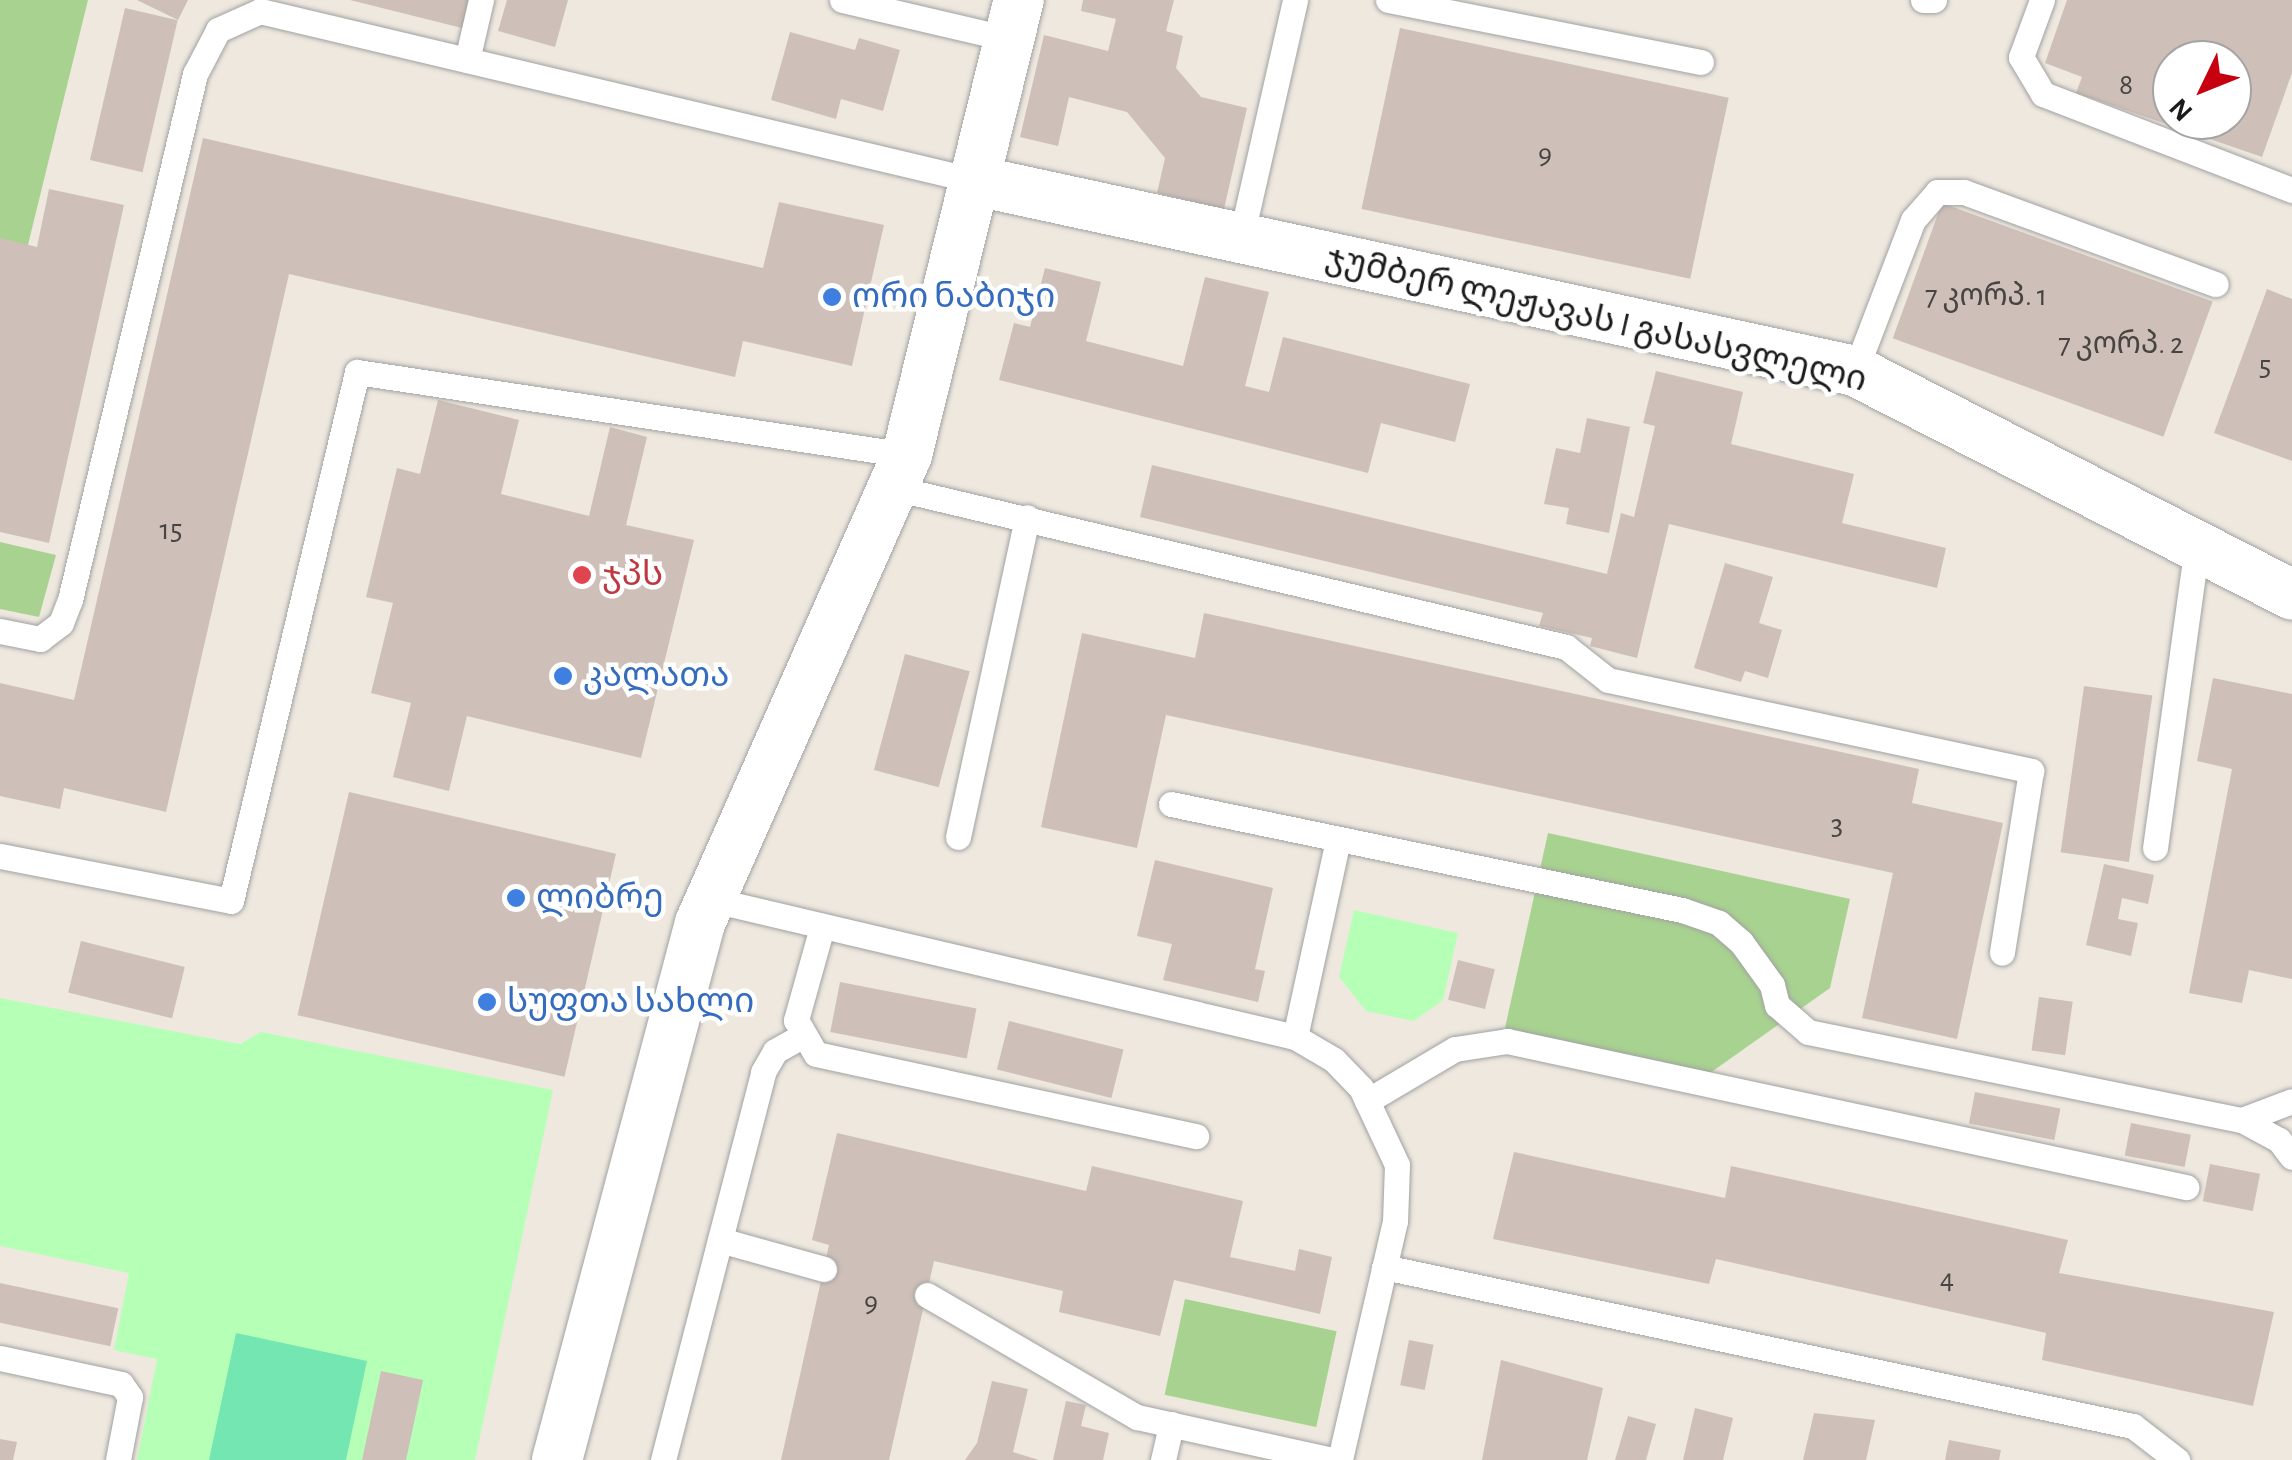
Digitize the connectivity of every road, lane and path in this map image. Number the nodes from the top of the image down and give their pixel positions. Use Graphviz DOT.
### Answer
graph roads {
  1 [pos="481,0"];
  2 [pos="842,0"];
  3 [pos="1295,0"];
  4 [pos="1388,0"];
  5 [pos="1922,0"];
  6 [pos="1934,0"];
  7 [pos="2042,0"];
  8 [pos="1014,19"];
  9 [pos="467,60"];
  10 [pos="1701,62"];
  11 [pos="977,181"];
  12 [pos="2291,185"];
  13 [pos="1241,238"];
  14 [pos="2216,284"];
  15 [pos="1855,371"];
  16 [pos="901,472"];
  17 [pos="1028,517"];
  18 [pos="2196,546"];
  19 [pos="2292,595"];
  20 [pos="0,631"];
  21 [pos="1171,804"];
  22 [pos="958,837"];
  23 [pos="1338,840"];
  24 [pos="2156,848"];
  25 [pos="0,856"];
  26 [pos="709,899"];
  27 [pos="822,927"];
  28 [pos="2002,953"];
  29 [pos="800,1037"];
  30 [pos="1295,1037"];
  31 [pos="1367,1101"];
  32 [pos="2292,1102"];
  33 [pos="2242,1120"];
  34 [pos="1196,1136"];
  35 [pos="2292,1157"];
  36 [pos="2186,1187"];
  37 [pos="720,1240"];
  38 [pos="1384,1267"];
  39 [pos="824,1269"];
  40 [pos="927,1295"];
  41 [pos="0,1358"];
  42 [pos="1170,1424"];
  43 [pos="118,1460"];
  44 [pos="557,1460"];
  45 [pos="663,1460"];
  46 [pos="1163,1460"];
  47 [pos="1336,1460"];
  48 [pos="2177,1460"];
  1 -- 9 [label="lane"];
  2 -- 8 [label="lane"];
  3 -- 13 [label="lane"];
  4 -- 10 [label="lane"];
  5 -- 6 [label="lane"];
  7 -- 12 [label="lane"];
  8 -- 11 [label="street"];
  9 -- 11 [label="lane"];
  9 -- 20 [label="lane"];
  11 -- 13 [label="street, ჯუმბერ ლეჟავას I გასასვლელი"];
  11 -- 16 [label="street"];
  13 -- 15 [label="street, ჯუმბერ ლეჟავას I გასასვლელი"];
  14 -- 15 [label="lane"];
  15 -- 18 [label="street, ჯუმბერ ლეჟავას I გასასვლელი"];
  16 -- 17 [label="lane"];
  16 -- 25 [label="lane"];
  16 -- 26 [label="street"];
  17 -- 22 [label="lane"];
  17 -- 28 [label="lane"];
  18 -- 19 [label="street, ჯუმბერ ლეჟავას I გასასვლელი"];
  18 -- 24 [label="lane"];
  21 -- 23 [label="lane"];
  23 -- 30 [label="lane"];
  23 -- 33 [label="lane"];
  26 -- 27 [label="lane"];
  26 -- 44 [label="street"];
  27 -- 29 [label="lane"];
  27 -- 30 [label="lane"];
  29 -- 34 [label="lane"];
  29 -- 37 [label="lane"];
  30 -- 31 [label="lane"];
  31 -- 36 [label="lane"];
  31 -- 38 [label="lane"];
  32 -- 33 [label="lane"];
  33 -- 35 [label="lane"];
  37 -- 39 [label="lane"];
  37 -- 45 [label="lane"];
  38 -- 47 [label="lane"];
  38 -- 48 [label="lane"];
  40 -- 42 [label="lane"];
  41 -- 43 [label="lane"];
  42 -- 46 [label="lane"];
  42 -- 47 [label="lane"];
}
